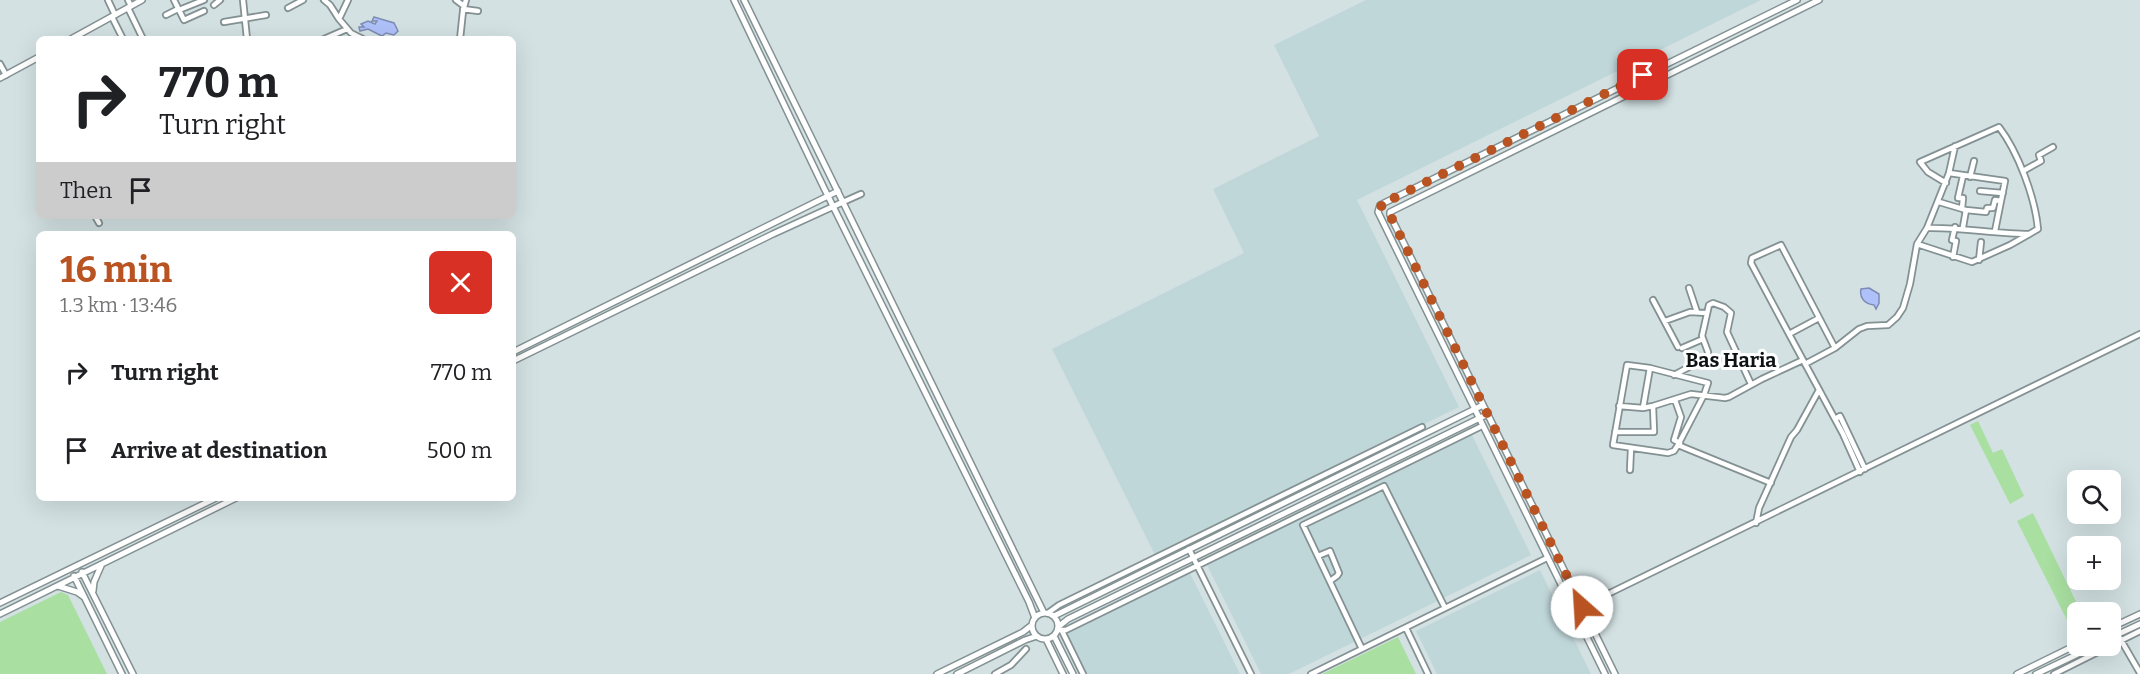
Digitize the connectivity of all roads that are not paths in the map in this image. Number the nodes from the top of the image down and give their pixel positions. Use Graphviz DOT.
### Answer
graph roads {
  1 [pos="108,0"];
  2 [pos="128,0"];
  3 [pos="142,0"];
  4 [pos="174,0"];
  5 [pos="204,0"];
  6 [pos="220,0"];
  7 [pos="243,0"];
  8 [pos="303,0"];
  9 [pos="324,0"];
  10 [pos="348,0"];
  11 [pos="456,0"];
  12 [pos="466,0"];
  13 [pos="734,0"];
  14 [pos="744,0"];
  15 [pos="1797,0"];
  16 [pos="1820,0"];
  17 [pos="330,2"];
  18 [pos="214,5"];
  19 [pos="129,7"];
  20 [pos="288,8"];
  21 [pos="464,8"];
  22 [pos="178,9"];
  23 [pos="204,11"];
  24 [pos="478,11"];
  25 [pos="166,15"];
  26 [pos="266,15"];
  27 [pos="114,16"];
  28 [pos="339,19"];
  29 [pos="245,20"];
  30 [pos="224,22"];
  31 [pos="344,30"];
  32 [pos="77,36"];
  33 [pos="122,36"];
  34 [pos="142,36"];
  35 [pos="247,36"];
  36 [pos="331,36"];
  37 [pos="343,36"];
  38 [pos="357,36"];
  39 [pos="460,36"];
  40 [pos="36,59"];
  41 [pos="0,64"];
  42 [pos="3,76"];
  43 [pos="1955,146"];
  44 [pos="2053,147"];
  45 [pos="1974,161"];
  46 [pos="2023,171"];
  47 [pos="1949,173"];
  48 [pos="1963,176"];
  49 [pos="1970,177"];
  50 [pos="1946,183"];
  51 [pos="838,191"];
  52 [pos="1980,191"];
  53 [pos="2003,193"];
  54 [pos="861,194"];
  55 [pos="829,196"];
  56 [pos="2001,201"];
  57 [pos="843,202"];
  58 [pos="1939,202"];
  59 [pos="1380,205"];
  60 [pos="833,206"];
  61 [pos="1964,210"];
  62 [pos="1390,212"];
  63 [pos="97,219"];
  64 [pos="99,223"];
  65 [pos="769,225"];
  66 [pos="1955,227"];
  67 [pos="1963,227"];
  68 [pos="1927,228"];
  69 [pos="1995,231"];
  70 [pos="773,234"];
  71 [pos="2030,234"];
  72 [pos="1981,242"];
  73 [pos="1917,244"];
  74 [pos="1993,247"];
  75 [pos="2001,249"];
  76 [pos="1953,257"];
  77 [pos="1979,260"];
  78 [pos="1689,288"];
  79 [pos="1653,300"];
  80 [pos="1697,312"];
  81 [pos="1707,313"];
  82 [pos="1819,318"];
  83 [pos="1665,321"];
  84 [pos="1789,334"];
  85 [pos="2140,334"];
  86 [pos="1702,339"];
  87 [pos="1835,348"];
  88 [pos="516,351"];
  89 [pos="516,360"];
  90 [pos="1804,362"];
  91 [pos="1650,368"];
  92 [pos="1674,375"];
  93 [pos="1751,384"];
  94 [pos="1818,390"];
  95 [pos="1704,395"];
  96 [pos="1675,400"];
  97 [pos="1484,405"];
  98 [pos="1619,406"];
  99 [pos="1653,406"];
  100 [pos="1643,408"];
  101 [pos="1474,410"];
  102 [pos="1488,414"];
  103 [pos="1478,418"];
  104 [pos="1482,426"];
  105 [pos="1615,432"];
  106 [pos="1425,434"];
  107 [pos="1679,444"];
  108 [pos="1383,446"];
  109 [pos="1631,448"];
  110 [pos="1386,453"];
  111 [pos="1630,470"];
  112 [pos="1863,470"];
  113 [pos="1771,483"];
  114 [pos="210,501"];
  115 [pos="230,501"];
  116 [pos="184,514"];
  117 [pos="188,522"];
  118 [pos="1756,523"];
  119 [pos="1189,549"];
  120 [pos="1318,556"];
  121 [pos="1193,557"];
  122 [pos="1547,558"];
  123 [pos="102,564"];
  124 [pos="79,565"];
  125 [pos="1197,565"];
  126 [pos="71,569"];
  127 [pos="83,573"];
  128 [pos="75,577"];
  129 [pos="1330,581"];
  130 [pos="58,586"];
  131 [pos="93,594"];
  132 [pos="85,598"];
  133 [pos="0,603"];
  134 [pos="1582,607"];
  135 [pos="1445,608"];
  136 [pos="1574,611"];
  137 [pos="0,614"];
  138 [pos="1049,614"];
  139 [pos="2140,614"];
  140 [pos="1035,618"];
  141 [pos="2121,623"];
  142 [pos="2140,624"];
  143 [pos="1032,625"];
  144 [pos="1406,627"];
  145 [pos="1058,631"];
  146 [pos="2140,631"];
  147 [pos="1037,636"];
  148 [pos="2121,637"];
  149 [pos="2121,637"];
  150 [pos="1046,639"];
  151 [pos="2121,641"];
  152 [pos="1026,649"];
  153 [pos="1362,649"];
  154 [pos="2067,649"];
  155 [pos="2074,656"];
  156 [pos="2086,656"];
  157 [pos="969,667"];
  158 [pos="2140,673"];
  159 [pos="122,674"];
  160 [pos="132,674"];
  161 [pos="937,674"];
  162 [pos="957,674"];
  163 [pos="974,674"];
  164 [pos="995,674"];
  165 [pos="1063,674"];
  166 [pos="1073,674"];
  167 [pos="1083,674"];
  168 [pos="1251,674"];
  169 [pos="1311,674"];
  170 [pos="1428,674"];
  171 [pos="1605,674"];
  172 [pos="1616,674"];
  173 [pos="2017,674"];
  174 [pos="2036,674"];
  175 [pos="2054,674"];
  1 -- 27 [label="street"];
  2 -- 19 [label="street"];
  3 -- 19 [label="street"];
  4 -- 22 [label="street"];
  5 -- 22 [label="street"];
  6 -- 18 [label="street"];
  7 -- 29 [label="street"];
  8 -- 20 [label="street"];
  9 -- 17 [label="street"];
  10 -- 28 [label="street"];
  11 -- 21 [label="street"];
  12 -- 21 [label="street"];
  13 -- 55 [label="street"];
  14 -- 51 [label="street"];
  15 -- 59 [label="street"];
  16 -- 62 [label="street"];
  17 -- 28 [label="street"];
  19 -- 27 [label="street"];
  19 -- 34 [label="street"];
  21 -- 24 [label="street"];
  21 -- 39 [label="street"];
  22 -- 23 [label="street"];
  22 -- 25 [label="street"];
  26 -- 29 [label="street"];
  27 -- 32 [label="street"];
  27 -- 33 [label="street"];
  28 -- 31 [label="street"];
  29 -- 30 [label="street"];
  29 -- 35 [label="street"];
  31 -- 36 [label="street"];
  31 -- 37 [label="street"];
  31 -- 38 [label="street"];
  40 -- 42 [label="street"];
  41 -- 42 [label="street"];
  43 -- 46 [label="street"];
  43 -- 47 [label="street"];
  43 -- 50 [label="street"];
  44 -- 46 [label="street"];
  45 -- 49 [label="street"];
  46 -- 71 [label="street"];
  47 -- 48 [label="street"];
  47 -- 50 [label="street"];
  48 -- 49 [label="street"];
  48 -- 61 [label="street"];
  49 -- 53 [label="street"];
  50 -- 58 [label="street"];
  51 -- 55 [label="street"];
  51 -- 57 [label="street"];
  52 -- 53 [label="street"];
  53 -- 56 [label="street"];
  54 -- 57 [label="street"];
  55 -- 60 [label="street"];
  55 -- 65 [label="street"];
  56 -- 61 [label="street"];
  56 -- 69 [label="street"];
  57 -- 60 [label="street"];
  57 -- 138 [label="street"];
  58 -- 61 [label="street"];
  58 -- 68 [label="street"];
  59 -- 62 [label="street"];
  59 -- 101 [label="street"];
  60 -- 70 [label="street"];
  60 -- 140 [label="street"];
  61 -- 67 [label="street"];
  62 -- 97 [label="street"];
  63 -- 64 [label="street"];
  65 -- 70 [label="street"];
  65 -- 88 [label="street"];
  66 -- 67 [label="street"];
  66 -- 68 [label="street"];
  66 -- 76 [label="street"];
  67 -- 69 [label="street"];
  68 -- 73 [label="street"];
  69 -- 71 [label="street"];
  70 -- 89 [label="street"];
  71 -- 75 [label="street"];
  72 -- 77 [label="street"];
  73 -- 76 [label="street"];
  73 -- 87 [label="street"];
  74 -- 75 [label="street"];
  75 -- 77 [label="street"];
  76 -- 77 [label="street"];
  78 -- 80 [label="street"];
  79 -- 83 [label="street"];
  80 -- 81 [label="street"];
  80 -- 83 [label="street"];
  81 -- 86 [label="street"];
  81 -- 93 [label="street"];
  82 -- 84 [label="street"];
  82 -- 84 [label="street"];
  82 -- 87 [label="street"];
  83 -- 86 [label="street"];
  84 -- 90 [label="street"];
  85 -- 112 [label="street"];
  86 -- 92 [label="street"];
  87 -- 90 [label="street"];
  90 -- 93 [label="street"];
  90 -- 94 [label="street"];
  91 -- 92 [label="street"];
  91 -- 98 [label="street"];
  91 -- 100 [label="street"];
  92 -- 95 [label="street"];
  93 -- 95 [label="street"];
  94 -- 112 [label="street"];
  94 -- 113 [label="street"];
  95 -- 96 [label="street"];
  95 -- 107 [label="street"];
  96 -- 99 [label="street"];
  96 -- 107 [label="street"];
  97 -- 101 [label="street"];
  97 -- 102 [label="street"];
  98 -- 100 [label="street"];
  98 -- 105 [label="street"];
  99 -- 100 [label="street"];
  99 -- 105 [label="street"];
  101 -- 103 [label="street"];
  101 -- 106 [label="street"];
  102 -- 103 [label="street"];
  102 -- 134 [label="street"];
  103 -- 104 [label="street"];
  103 -- 121 [label="street"];
  104 -- 122 [label="street"];
  104 -- 125 [label="street"];
  105 -- 109 [label="street"];
  106 -- 108 [label="street"];
  106 -- 110 [label="street"];
  107 -- 109 [label="street"];
  107 -- 113 [label="street"];
  108 -- 110 [label="street"];
  108 -- 138 [label="street"];
  109 -- 111 [label="street"];
  110 -- 119 [label="street"];
  112 -- 118 [label="street"];
  113 -- 118 [label="street"];
  114 -- 116 [label="street"];
  115 -- 117 [label="street"];
  116 -- 117 [label="street"];
  116 -- 124 [label="street"];
  117 -- 123 [label="street"];
  118 -- 134 [label="street"];
  119 -- 121 [label="street"];
  119 -- 138 [label="street"];
  120 -- 129 [label="street"];
  120 -- 129 [label="street"];
  120 -- 135 [label="street"];
  121 -- 125 [label="street"];
  121 -- 145 [label="street"];
  122 -- 135 [label="street"];
  122 -- 136 [label="street"];
  123 -- 127 [label="street"];
  123 -- 131 [label="street"];
  124 -- 126 [label="street"];
  124 -- 127 [label="street"];
  125 -- 145 [label="street"];
  125 -- 168 [label="street"];
  126 -- 128 [label="street"];
  126 -- 133 [label="street"];
  127 -- 128 [label="street"];
  127 -- 131 [label="street"];
  128 -- 130 [label="street"];
  128 -- 132 [label="street"];
  129 -- 153 [label="street"];
  130 -- 132 [label="street"];
  130 -- 137 [label="street"];
  131 -- 160 [label="street"];
  132 -- 159 [label="street"];
  134 -- 136 [label="street"];
  134 -- 172 [label="street"];
  135 -- 144 [label="street"];
  136 -- 171 [label="street"];
  138 -- 140 [label="street"];
  138 -- 145 [label="street"];
  139 -- 141 [label="street"];
  140 -- 143 [label="street"];
  142 -- 148 [label="street"];
  143 -- 147 [label="street"];
  143 -- 161 [label="street"];
  144 -- 153 [label="street"];
  144 -- 170 [label="street"];
  145 -- 150 [label="street"];
  145 -- 166 [label="street"];
  145 -- 167 [label="street"];
  146 -- 149 [label="street"];
  147 -- 150 [label="street"];
  147 -- 157 [label="street"];
  150 -- 165 [label="street"];
  151 -- 158 [label="street"];
  152 -- 164 [label="street"];
  153 -- 169 [label="street"];
  154 -- 173 [label="street"];
  155 -- 174 [label="street"];
  156 -- 175 [label="street"];
  157 -- 162 [label="street"];
  157 -- 163 [label="street"];
}
